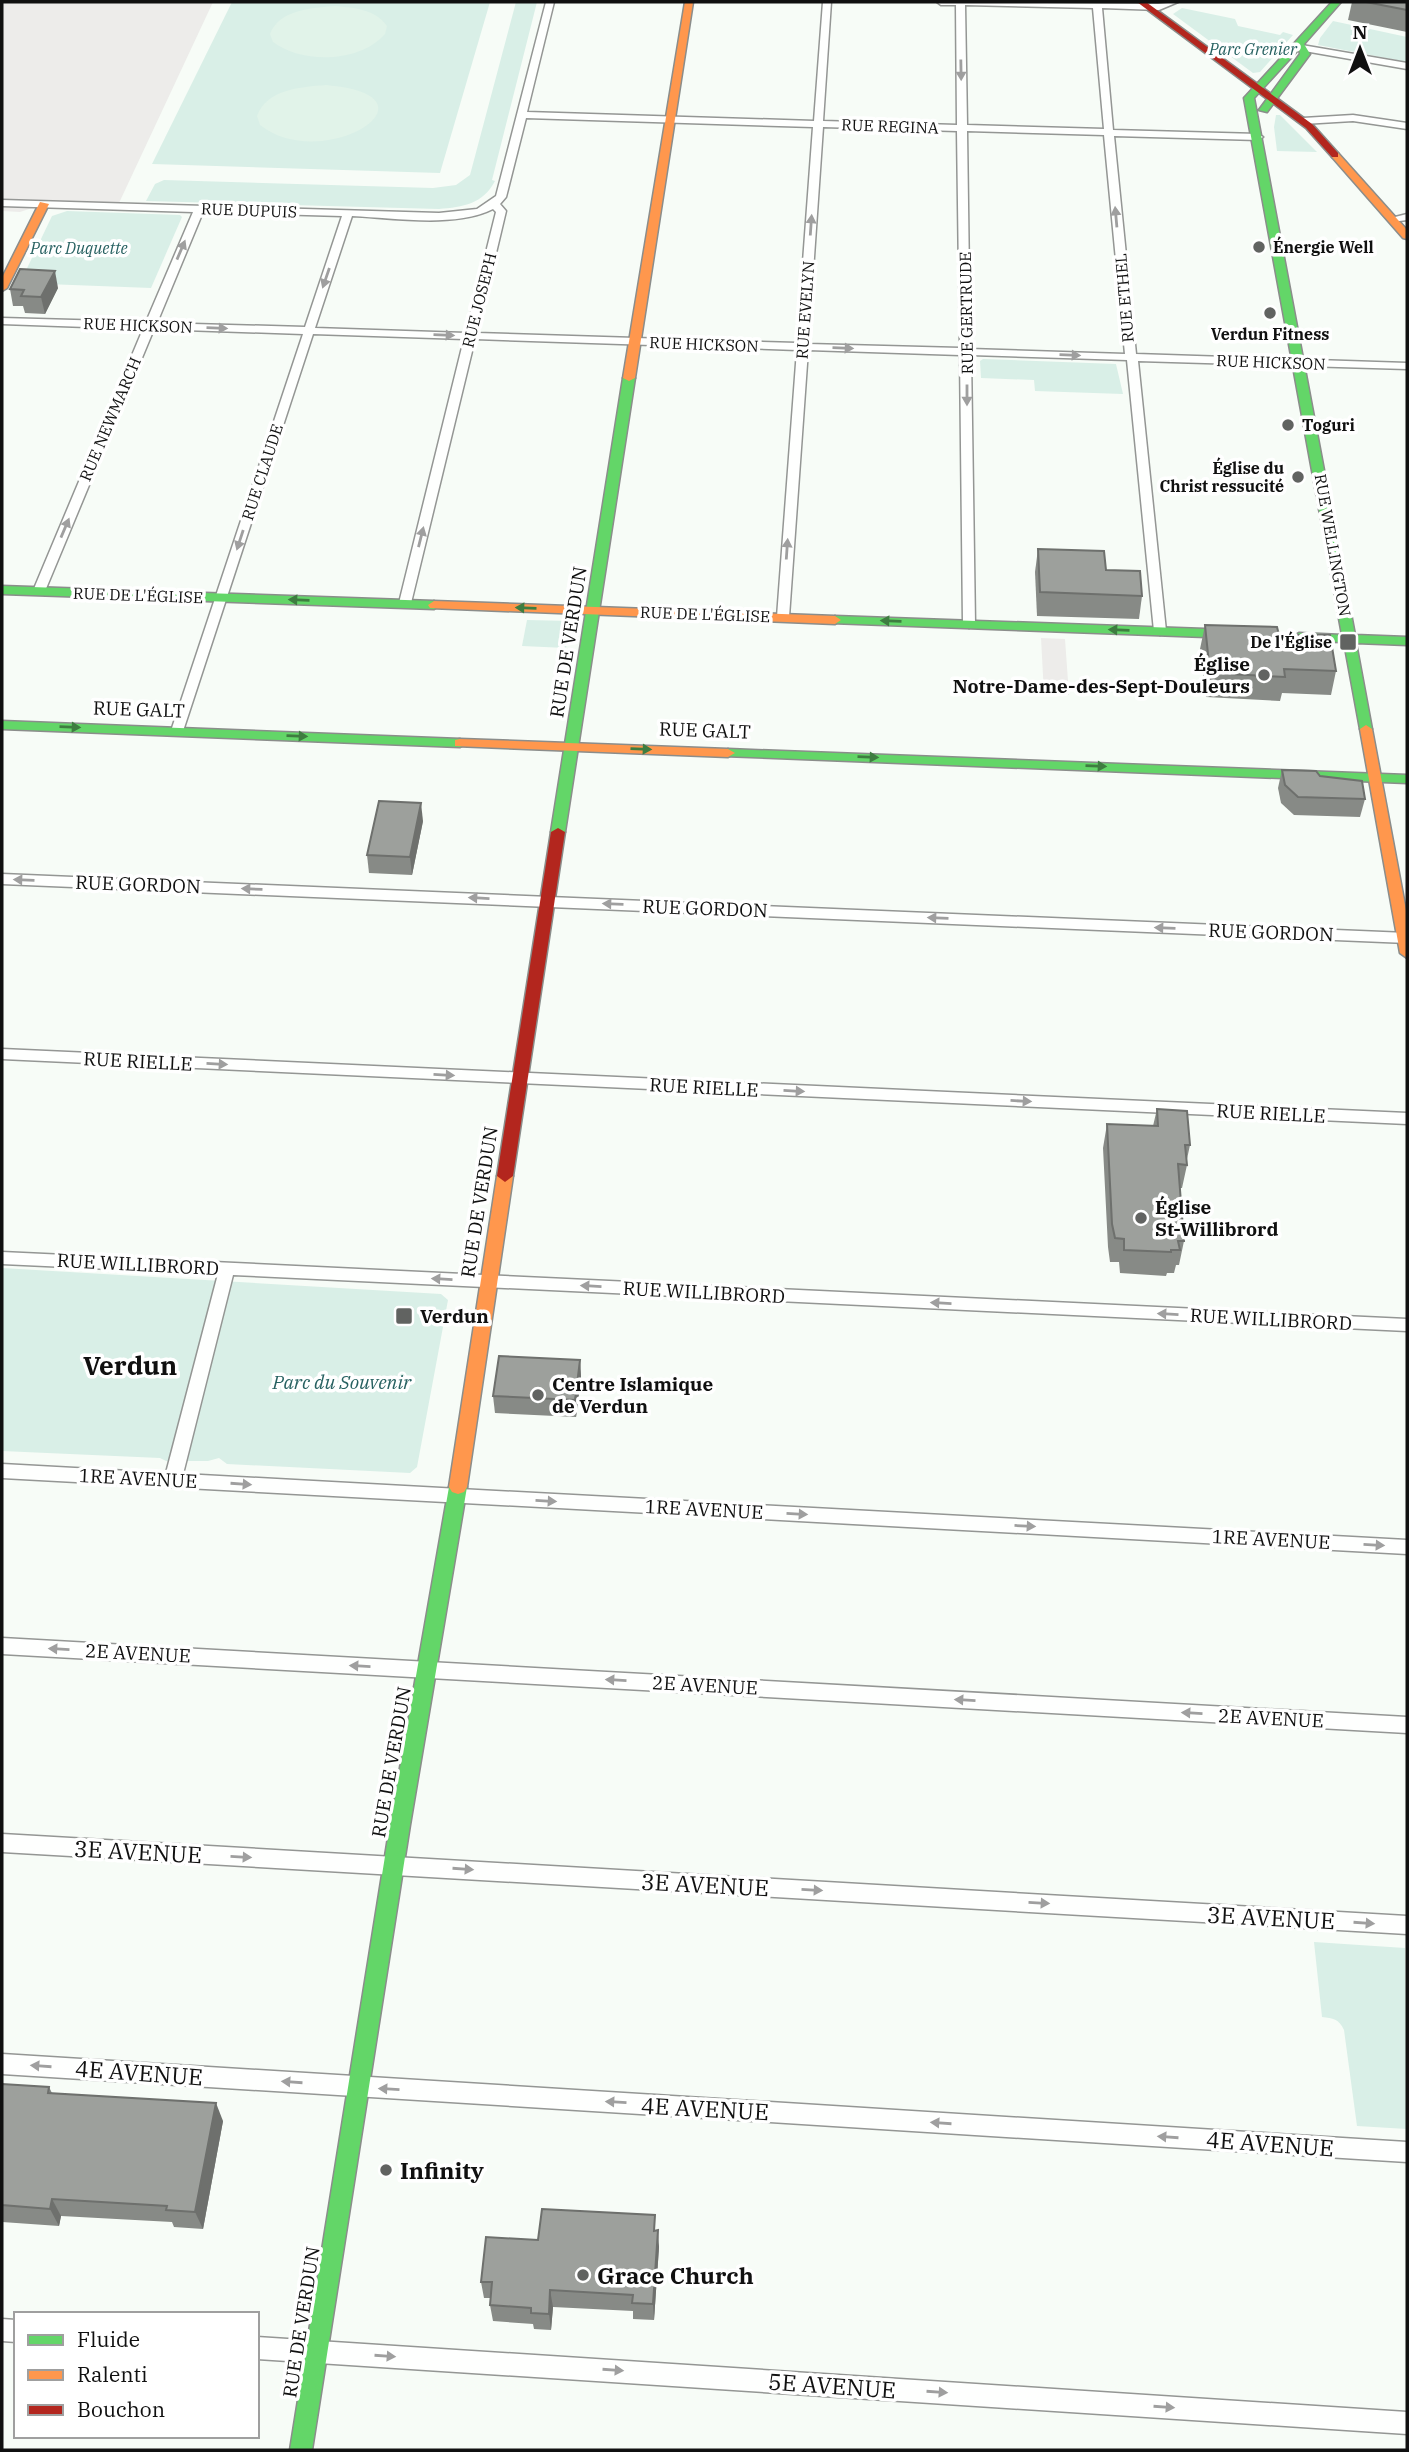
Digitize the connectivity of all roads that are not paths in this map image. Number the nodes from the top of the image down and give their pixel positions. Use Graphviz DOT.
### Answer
graph roads {
  1 [pos="550,2"];
  2 [pos="689,2"];
  3 [pos="827,2"];
  4 [pos="942,2"];
  5 [pos="960,2"];
  6 [pos="1174,2"];
  7 [pos="1337,2"];
  8 [pos="1145,5"];
  9 [pos="1097,6"];
  10 [pos="1300,46"];
  11 [pos="1407,66"];
  12 [pos="1258,88"];
  13 [pos="1272,97"];
  14 [pos="522,115"];
  15 [pos="670,120"];
  16 [pos="1303,121"];
  17 [pos="818,124"];
  18 [pos="1407,126"];
  19 [pos="962,128"];
  20 [pos="1109,133"];
  21 [pos="1258,137"];
  22 [pos="2,202"];
  23 [pos="44,204"];
  24 [pos="495,205"];
  25 [pos="199,209"];
  26 [pos="348,213"];
  27 [pos="1400,218"];
  28 [pos="1407,236"];
  29 [pos="2,288"];
  30 [pos="2,321"];
  31 [pos="149,326"];
  32 [pos="309,331"];
  33 [pos="470,336"];
  34 [pos="635,342"];
  35 [pos="803,347"];
  36 [pos="966,352"];
  37 [pos="1132,358"];
  38 [pos="1300,363"];
  39 [pos="1407,366"];
  40 [pos="2,590"];
  41 [pos="39,591"];
  42 [pos="221,598"];
  43 [pos="405,603"];
  44 [pos="594,610"];
  45 [pos="783,617"];
  46 [pos="969,624"];
  47 [pos="1160,631"];
  48 [pos="1253,635"];
  49 [pos="1280,636"];
  50 [pos="1350,639"];
  51 [pos="1407,641"];
  52 [pos="2,725"];
  53 [pos="177,731"];
  54 [pos="573,747"];
  55 [pos="1375,777"];
  56 [pos="1407,779"];
  57 [pos="2,879"];
  58 [pos="547,901"];
  59 [pos="1406,943"];
  60 [pos="2,1054"];
  61 [pos="520,1079"];
  62 [pos="1407,1119"];
  63 [pos="2,1258"];
  64 [pos="227,1269"];
  65 [pos="489,1281"];
  66 [pos="1407,1325"];
  67 [pos="2,1471"];
  68 [pos="173,1479"];
  69 [pos="456,1496"];
  70 [pos="1407,1547"];
  71 [pos="2,1646"];
  72 [pos="428,1670"];
  73 [pos="1407,1725"];
  74 [pos="2,1843"];
  75 [pos="395,1866"];
  76 [pos="1407,1925"];
  77 [pos="2,2064"];
  78 [pos="360,2087"];
  79 [pos="1407,2152"];
  80 [pos="259,2348"];
  81 [pos="317,2352"];
  82 [pos="1407,2423"];
  83 [pos="301,2450"];
  1 -- 14 [label="street, RUE JOSEPH"];
  2 -- 15 [label="main road, RUE DE VERDUN"];
  3 -- 17 [label="street, RUE EVELYN"];
  4 -- 5 [label="street"];
  5 -- 9 [label="street"];
  5 -- 19 [label="street, RUE GERTRUDE, one-way"];
  6 -- 8 [label="street"];
  7 -- 10 [label="main road, RUE WELLINGTON"];
  8 -- 9 [label="street"];
  8 -- 12 [label="main road"];
  9 -- 20 [label="street, RUE ETHEL"];
  10 -- 11 [label="street"];
  10 -- 12 [label="main road, RUE WELLINGTON"];
  10 -- 13 [label="main road, RUE WELLINGTON"];
  12 -- 13 [label="main road"];
  12 -- 21 [label="main road, RUE WELLINGTON"];
  13 -- 16 [label="main road"];
  13 -- 21 [label="main road, RUE WELLINGTON"];
  14 -- 15 [label="street, RUE REGINA"];
  14 -- 24 [label="street, RUE JOSEPH"];
  15 -- 17 [label="street, RUE REGINA"];
  15 -- 34 [label="main road, RUE DE VERDUN"];
  16 -- 18 [label="street"];
  16 -- 27 [label="main road"];
  17 -- 19 [label="street, RUE REGINA"];
  35 -- 17 [label="street, RUE EVELYN, one-way"];
  19 -- 20 [label="street, RUE REGINA"];
  19 -- 36 [label="street, RUE GERTRUDE"];
  20 -- 21 [label="street, RUE REGINA"];
  37 -- 20 [label="street, RUE ETHEL, one-way"];
  21 -- 38 [label="main road, RUE WELLINGTON"];
  22 -- 23 [label="street, RUE DUPUIS"];
  23 -- 25 [label="street, RUE DUPUIS"];
  23 -- 29 [label="main road"];
  24 -- 26 [label="street, RUE DUPUIS"];
  24 -- 33 [label="street, RUE JOSEPH"];
  25 -- 26 [label="street, RUE DUPUIS"];
  31 -- 25 [label="street, RUE NEWMARCH, one-way"];
  26 -- 32 [label="street, RUE CLAUDE, one-way"];
  27 -- 28 [label="main road"];
  30 -- 31 [label="street, RUE HICKSON"];
  31 -- 32 [label="street, RUE HICKSON, one-way"];
  41 -- 31 [label="street, RUE NEWMARCH, one-way"];
  32 -- 33 [label="street, RUE HICKSON, one-way"];
  32 -- 42 [label="street, RUE CLAUDE, one-way"];
  33 -- 34 [label="street, RUE HICKSON"];
  43 -- 33 [label="street, RUE JOSEPH, one-way"];
  34 -- 35 [label="street, RUE HICKSON"];
  34 -- 44 [label="main road, RUE DE VERDUN"];
  35 -- 36 [label="street, RUE HICKSON, one-way"];
  45 -- 35 [label="street, RUE EVELYN, one-way"];
  36 -- 37 [label="street, RUE HICKSON, one-way"];
  36 -- 46 [label="street, RUE GERTRUDE, one-way"];
  37 -- 38 [label="street, RUE HICKSON"];
  37 -- 47 [label="street, RUE ETHEL"];
  38 -- 39 [label="street, RUE HICKSON"];
  38 -- 50 [label="main road, RUE WELLINGTON"];
  40 -- 41 [label="main road, RUE DE L'ÉGLISE"];
  41 -- 42 [label="main road, RUE DE L'ÉGLISE"];
  43 -- 42 [label="main road, RUE DE L'ÉGLISE, one-way"];
  42 -- 53 [label="street, RUE CLAUDE"];
  44 -- 43 [label="main road, RUE DE L'ÉGLISE, one-way"];
  44 -- 45 [label="main road, RUE DE L'ÉGLISE"];
  44 -- 54 [label="main road, RUE DE VERDUN"];
  46 -- 45 [label="main road, RUE DE L'ÉGLISE, one-way"];
  47 -- 46 [label="main road, RUE DE L'ÉGLISE, one-way"];
  47 -- 48 [label="main road, RUE DE L'ÉGLISE"];
  49 -- 50 [label="main road"];
  50 -- 51 [label="main road"];
  50 -- 55 [label="main road, RUE WELLINGTON"];
  52 -- 53 [label="main road, RUE GALT, one-way"];
  53 -- 54 [label="main road, RUE GALT, one-way"];
  54 -- 55 [label="main road, RUE GALT, one-way"];
  54 -- 58 [label="main road, RUE DE VERDUN"];
  55 -- 56 [label="main road, RUE GALT"];
  55 -- 59 [label="main road, RUE WELLINGTON"];
  58 -- 57 [label="street, RUE GORDON, one-way"];
  59 -- 58 [label="street, RUE GORDON, one-way"];
  58 -- 61 [label="main road, RUE DE VERDUN"];
  60 -- 61 [label="street, RUE RIELLE, one-way"];
  61 -- 62 [label="street, RUE RIELLE, one-way"];
  61 -- 65 [label="main road, RUE DE VERDUN"];
  63 -- 64 [label="street, RUE WILLIBRORD"];
  65 -- 64 [label="street, RUE WILLIBRORD, one-way"];
  64 -- 68 [label="street"];
  66 -- 65 [label="street, RUE WILLIBRORD, one-way"];
  65 -- 69 [label="main road, RUE DE VERDUN"];
  67 -- 68 [label="street, 1RE AVENUE"];
  68 -- 69 [label="street, 1RE AVENUE, one-way"];
  69 -- 70 [label="street, 1RE AVENUE, one-way"];
  69 -- 72 [label="main road, RUE DE VERDUN"];
  72 -- 71 [label="street, 2E AVENUE, one-way"];
  73 -- 72 [label="street, 2E AVENUE, one-way"];
  72 -- 75 [label="main road, RUE DE VERDUN"];
  74 -- 75 [label="street, 3E AVENUE, one-way"];
  75 -- 76 [label="street, 3E AVENUE, one-way"];
  75 -- 78 [label="main road, RUE DE VERDUN"];
  78 -- 77 [label="street, 4E AVENUE, one-way"];
  79 -- 78 [label="street, 4E AVENUE, one-way"];
  78 -- 81 [label="main road, RUE DE VERDUN"];
  80 -- 81 [label="street, 5E AVENUE"];
  81 -- 82 [label="street, 5E AVENUE, one-way"];
  81 -- 83 [label="main road, RUE DE VERDUN"];
}
